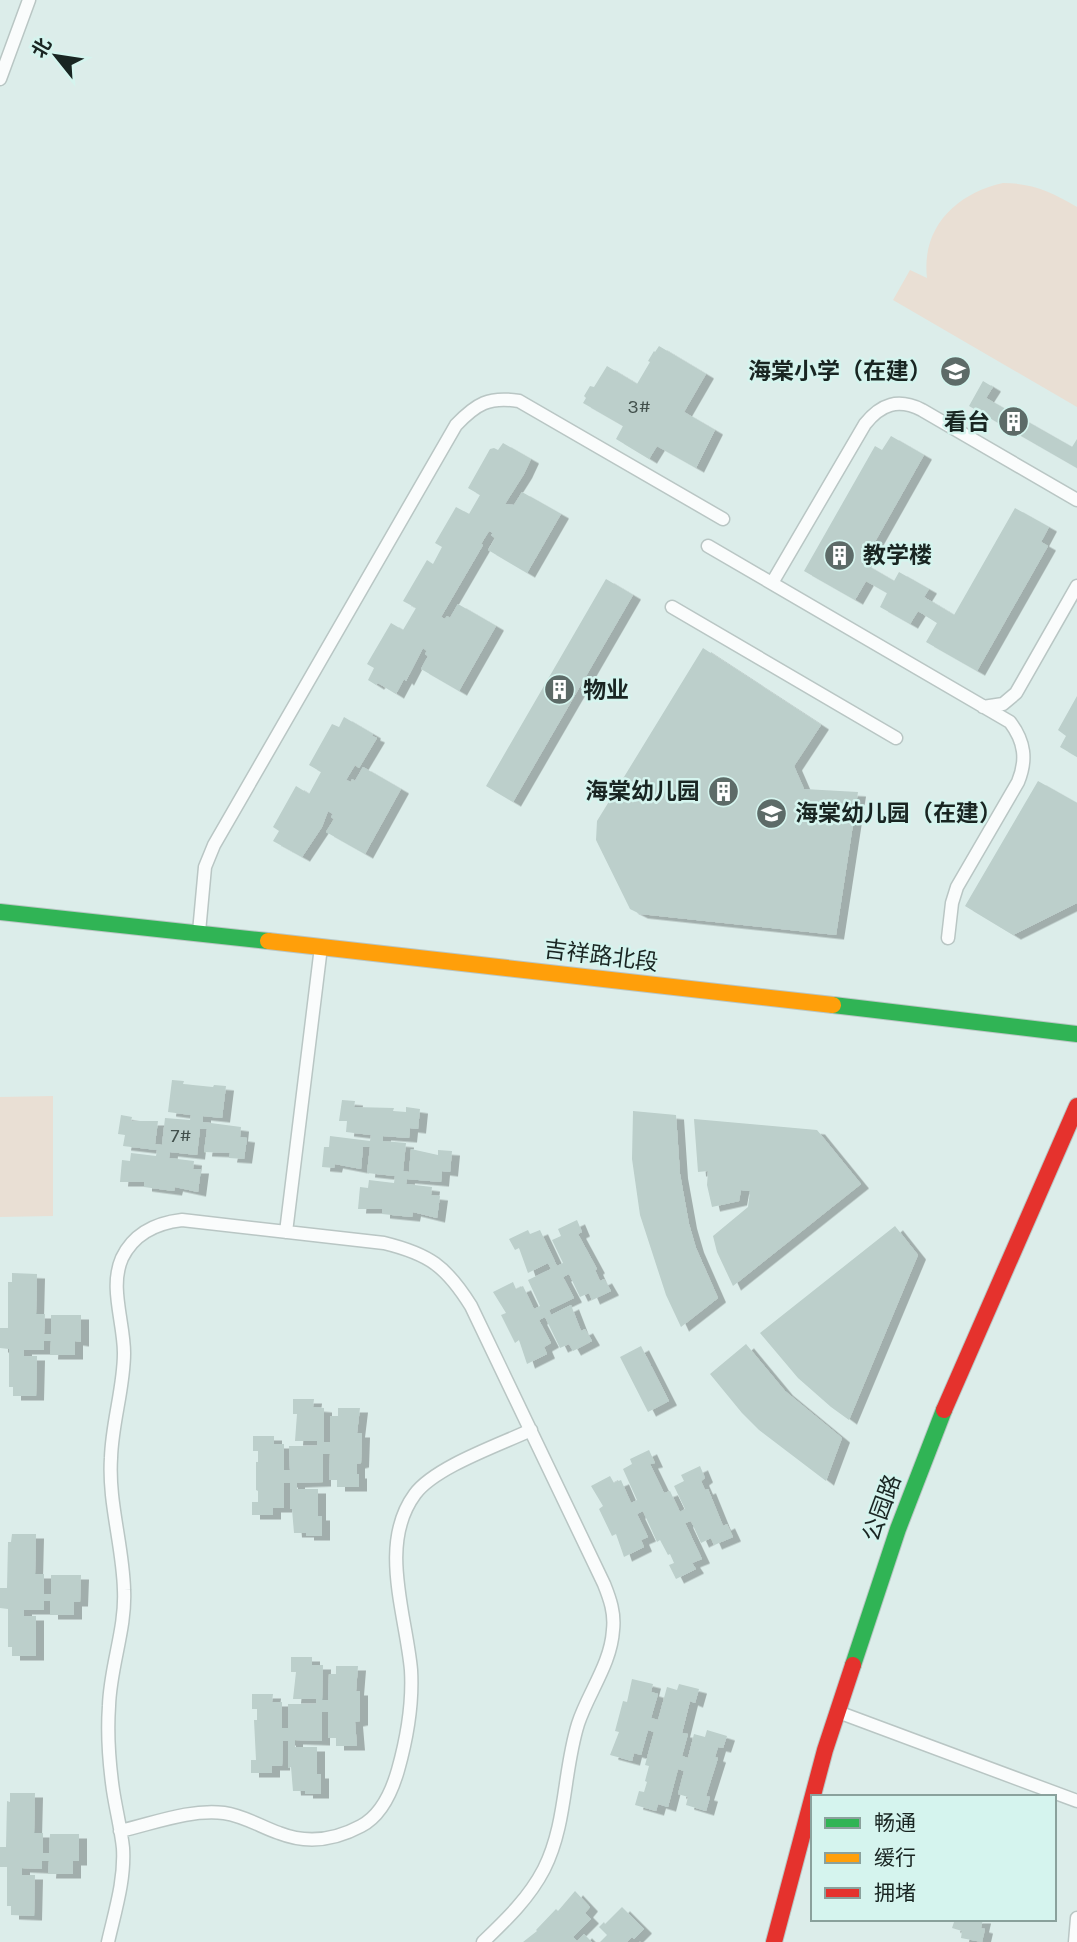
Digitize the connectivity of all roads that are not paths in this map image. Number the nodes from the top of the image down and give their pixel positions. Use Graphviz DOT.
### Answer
graph roads {
  1 [pos="29,0"];
  2 [pos="0,79"];
  3 [pos="1077,500"];
  4 [pos="723,519"];
  5 [pos="708,546"];
  6 [pos="772,583"];
  7 [pos="1077,586"];
  8 [pos="672,607"];
  9 [pos="1016,693"];
  10 [pos="983,707"];
  11 [pos="1016,731"];
  12 [pos="896,738"];
  13 [pos="0,912"];
  14 [pos="199,932"];
  15 [pos="948,938"];
  16 [pos="321,947"];
  17 [pos="1077,1034"];
  18 [pos="1077,1106"];
  19 [pos="286,1232"];
  20 [pos="531,1430"];
  21 [pos="838,1712"];
  22 [pos="813,1795"];
  23 [pos="1077,1801"];
  24 [pos="811,1803"];
  25 [pos="120,1831"];
  26 [pos="1077,1918"];
  27 [pos="108,1942"];
  28 [pos="483,1942"];
  29 [pos="774,1942"];
  30 [pos="1075,1942"];
  1 -- 2 [label="lane"];
  3 -- 6 [label="lane"];
  4 -- 14 [label="lane"];
  5 -- 6 [label="lane"];
  6 -- 10 [label="lane"];
  7 -- 9 [label="lane"];
  8 -- 12 [label="lane"];
  9 -- 10 [label="lane"];
  9 -- 11 [label="lane"];
  10 -- 11 [label="lane"];
  11 -- 15 [label="lane"];
  13 -- 14 [label="street, 吉祥路北段"];
  14 -- 16 [label="street, 吉祥路北段"];
  16 -- 17 [label="street, 吉祥路北段"];
  16 -- 19 [label="lane"];
  18 -- 21 [label="street, 公园路"];
  19 -- 20 [label="lane"];
  19 -- 25 [label="lane"];
  20 -- 25 [label="lane"];
  20 -- 28 [label="lane"];
  21 -- 22 [label="street, 公园路"];
  21 -- 23 [label="lane"];
  24 -- 29 [label="street, 公园路"];
  25 -- 27 [label="lane"];
  26 -- 30 [label="lane"];
}
